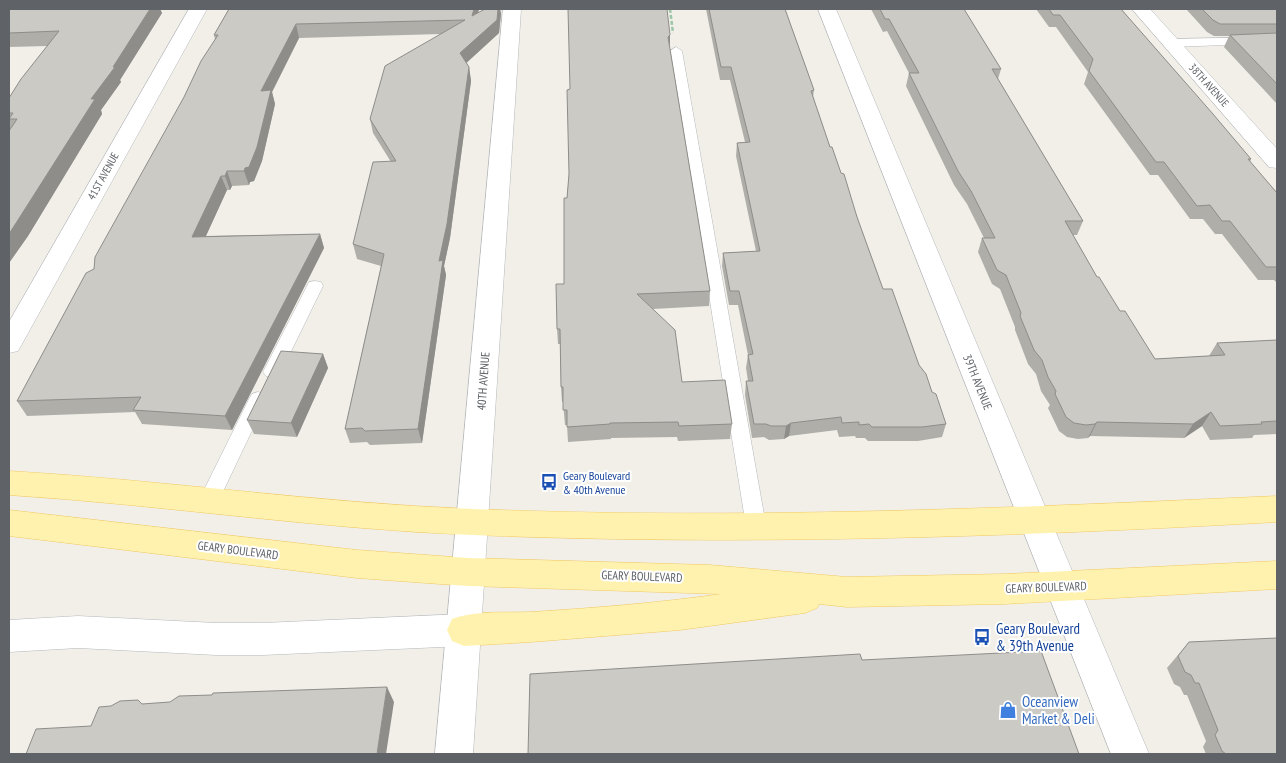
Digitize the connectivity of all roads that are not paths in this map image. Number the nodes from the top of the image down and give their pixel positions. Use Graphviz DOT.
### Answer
graph roads {
  1 [pos="198,9"];
  2 [pos="512,9"];
  3 [pos="827,9"];
  4 [pos="1141,9"];
  5 [pos="1277,40"];
  6 [pos="1172,43"];
  7 [pos="676,51"];
  8 [pos="1277,130"];
  9 [pos="1250,131"];
  10 [pos="1277,162"];
  11 [pos="315,286"];
  12 [pos="9,344"];
  13 [pos="9,483"];
  14 [pos="209,500"];
  15 [pos="1277,509"];
  16 [pos="1034,519"];
  17 [pos="472,522"];
  18 [pos="9,523"];
  19 [pos="756,526"];
  20 [pos="468,572"];
  21 [pos="1277,575"];
  22 [pos="1062,587"];
  23 [pos="848,592"];
  24 [pos="464,630"];
  25 [pos="9,636"];
  26 [pos="454,754"];
  27 [pos="1130,754"];
  1 -- 12 [label="street, 41ST AVENUE"];
  2 -- 17 [label="street, 40TH AVENUE"];
  3 -- 16 [label="street, 39TH AVENUE"];
  4 -- 6 [label="street, 38TH AVENUE"];
  5 -- 6 [label="lane"];
  6 -- 9 [label="street, 38TH AVENUE"];
  7 -- 19 [label="lane"];
  8 -- 9 [label="street"];
  9 -- 10 [label="street, 38TH AVENUE"];
  11 -- 14 [label="lane"];
  13 -- 14 [label="main road"];
  14 -- 17 [label="main road"];
  15 -- 16 [label="main road"];
  16 -- 19 [label="main road"];
  16 -- 22 [label="street, 39TH AVENUE"];
  17 -- 19 [label="main road"];
  17 -- 20 [label="street, 40TH AVENUE"];
  18 -- 20 [label="main road, GEARY BOULEVARD"];
  20 -- 23 [label="main road, GEARY BOULEVARD"];
  20 -- 24 [label="street, 40TH AVENUE"];
  21 -- 22 [label="main road, GEARY BOULEVARD"];
  22 -- 23 [label="main road, GEARY BOULEVARD"];
  22 -- 27 [label="street, 39TH AVENUE"];
  23 -- 24 [label="main road"];
  24 -- 25 [label="street"];
  24 -- 26 [label="street, 40TH AVENUE"];
}
